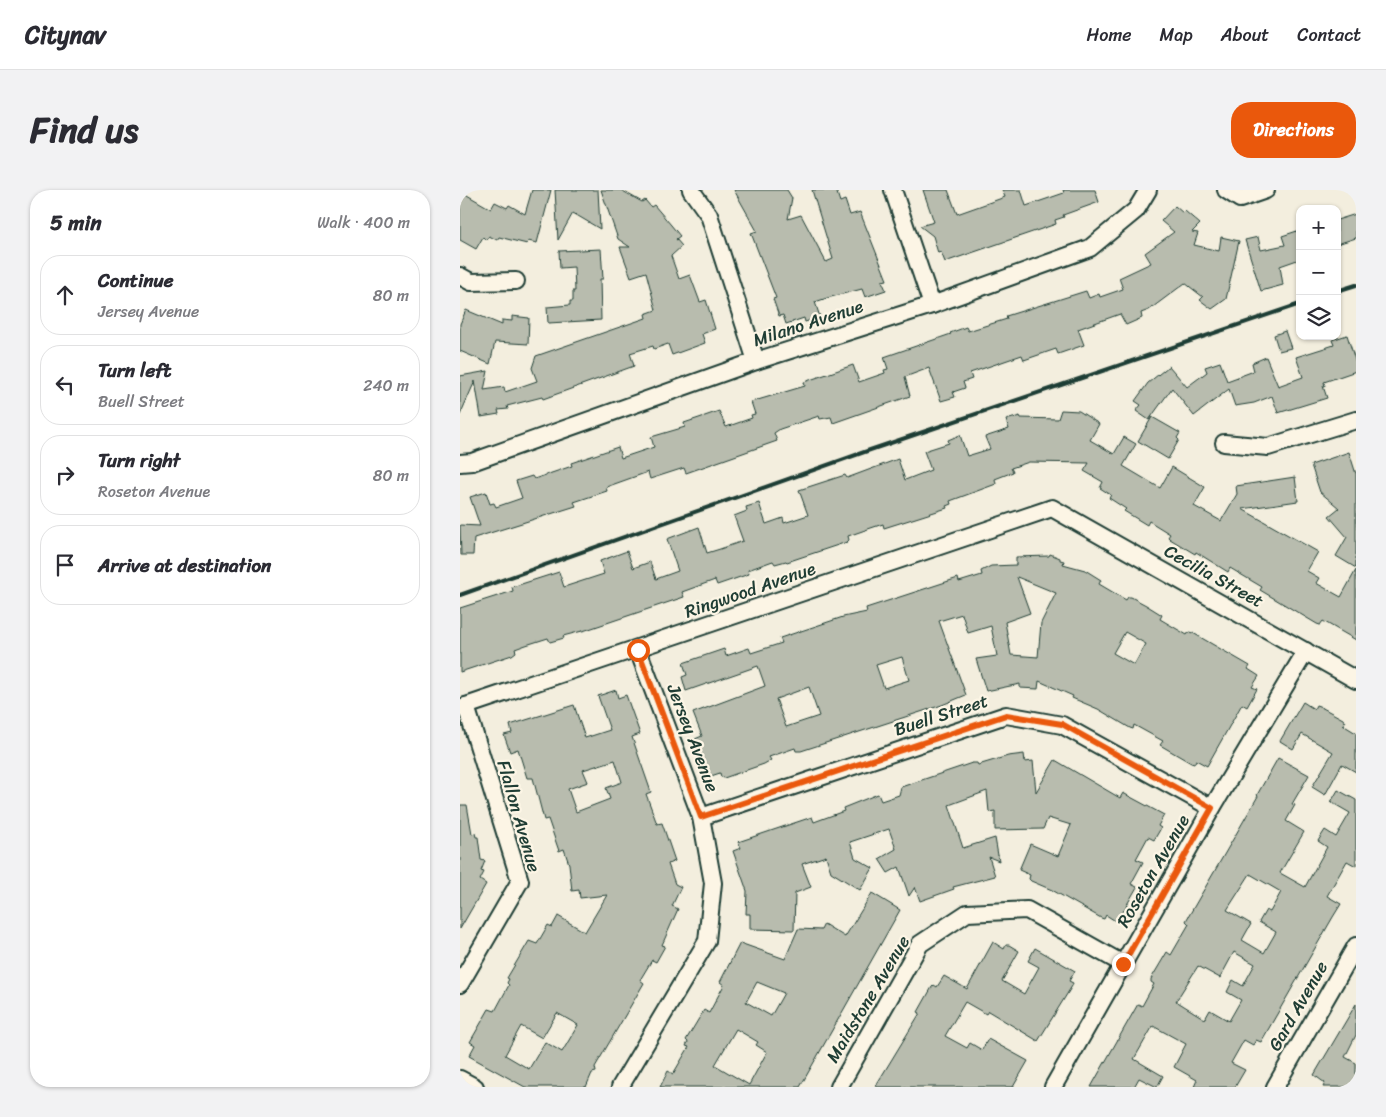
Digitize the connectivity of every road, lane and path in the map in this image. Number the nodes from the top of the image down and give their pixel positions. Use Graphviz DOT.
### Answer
graph roads {
  1 [pos="690,190"];
  2 [pos="893,190"];
  3 [pos="1148,190"];
  4 [pos="1226,190"];
  5 [pos="1266,190"];
  6 [pos="460,276"];
  7 [pos="516,281"];
  8 [pos="932,305"];
  9 [pos="756,361"];
  10 [pos="1356,420"];
  11 [pos="1224,443"];
  12 [pos="460,463"];
  13 [pos="1052,508"];
  14 [pos="638,650"];
  15 [pos="1306,651"];
  16 [pos="1356,680"];
  17 [pos="463,707"];
  18 [pos="1212,808"];
  19 [pos="701,817"];
  20 [pos="1356,946"];
  21 [pos="1123,964"];
  22 [pos="460,984"];
  23 [pos="460,1078"];
  24 [pos="474,1087"];
  25 [pos="620,1087"];
  26 [pos="839,1087"];
  27 [pos="1053,1087"];
  28 [pos="1275,1087"];
  1 -- 9 [label="street"];
  2 -- 8 [label="street"];
  3 -- 8 [label="street, Milano Avenue"];
  4 -- 5 [label="street"];
  6 -- 7 [label="street"];
  8 -- 9 [label="street, Milano Avenue"];
  9 -- 12 [label="street, Milano Avenue"];
  10 -- 11 [label="street"];
  13 -- 14 [label="street, Ringwood Avenue"];
  13 -- 15 [label="street, Cecilia Street"];
  14 -- 17 [label="street, Ringwood Avenue"];
  14 -- 19 [label="street, Jersey Avenue"];
  15 -- 16 [label="street, Cecilia Street"];
  15 -- 18 [label="street, Roseton Avenue"];
  17 -- 22 [label="street, Flallon Avenue"];
  18 -- 19 [label="street, Buell Street"];
  18 -- 21 [label="street, Roseton Avenue"];
  19 -- 25 [label="street, Jersey Avenue"];
  20 -- 28 [label="street, Gard Avenue"];
  21 -- 26 [label="street, Maidstone Avenue"];
  21 -- 27 [label="street, Roseton Avenue"];
  23 -- 24 [label="street"];
}
